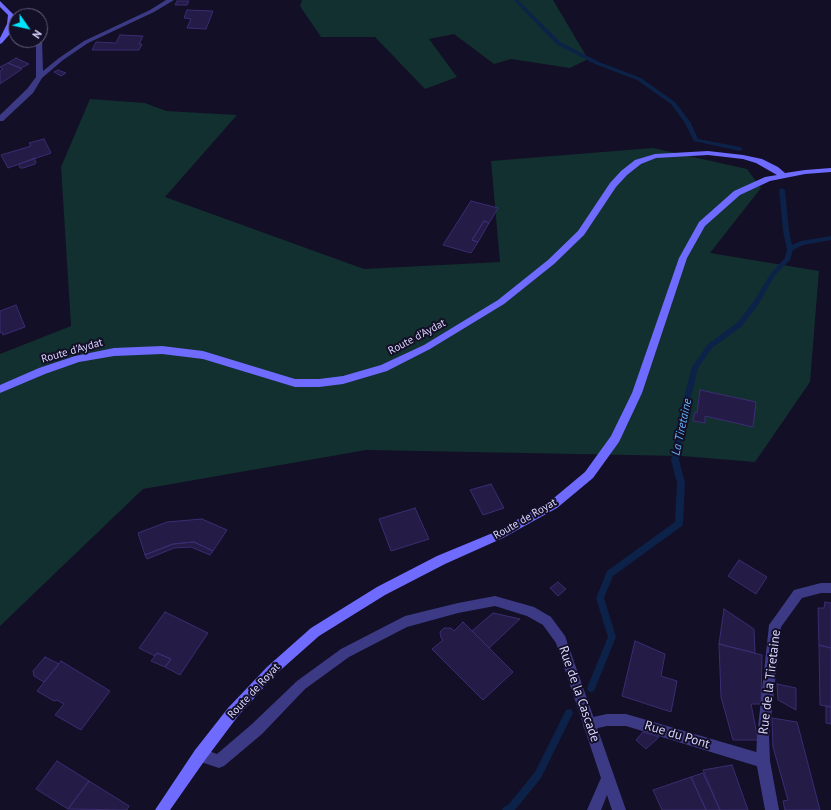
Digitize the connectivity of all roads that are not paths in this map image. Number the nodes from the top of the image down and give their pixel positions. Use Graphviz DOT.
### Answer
graph roads {
  1 [pos="172,0"];
  2 [pos="0,3"];
  3 [pos="8,12"];
  4 [pos="8,32"];
  5 [pos="0,42"];
  6 [pos="39,48"];
  7 [pos="40,77"];
  8 [pos="0,119"];
  9 [pos="831,170"];
  10 [pos="783,176"];
  11 [pos="0,389"];
  12 [pos="831,588"];
  13 [pos="589,724"];
  14 [pos="200,755"];
  15 [pos="763,761"];
  16 [pos="608,778"];
  17 [pos="162,810"];
  18 [pos="594,810"];
  19 [pos="619,810"];
  20 [pos="772,810"];
  1 -- 7 [label="street"];
  2 -- 3 [label="main road"];
  4 -- 5 [label="main road"];
  6 -- 7 [label="street"];
  7 -- 8 [label="street"];
  9 -- 10 [label="main road, Route de Royat"];
  10 -- 11 [label="main road, Route d'Aydat"];
  10 -- 14 [label="main road, Route de Royat"];
  12 -- 15 [label="street, Rue de la Tiretaine"];
  13 -- 14 [label="street, Rue de la Cascade"];
  13 -- 15 [label="street, Rue du Pont"];
  13 -- 16 [label="street, Rue de la Cascade"];
  14 -- 17 [label="main road, Route de Royat"];
  15 -- 20 [label="street, Rue de la Tiretaine"];
  16 -- 18 [label="street"];
  16 -- 19 [label="street, Rue de la Cascade"];
}
